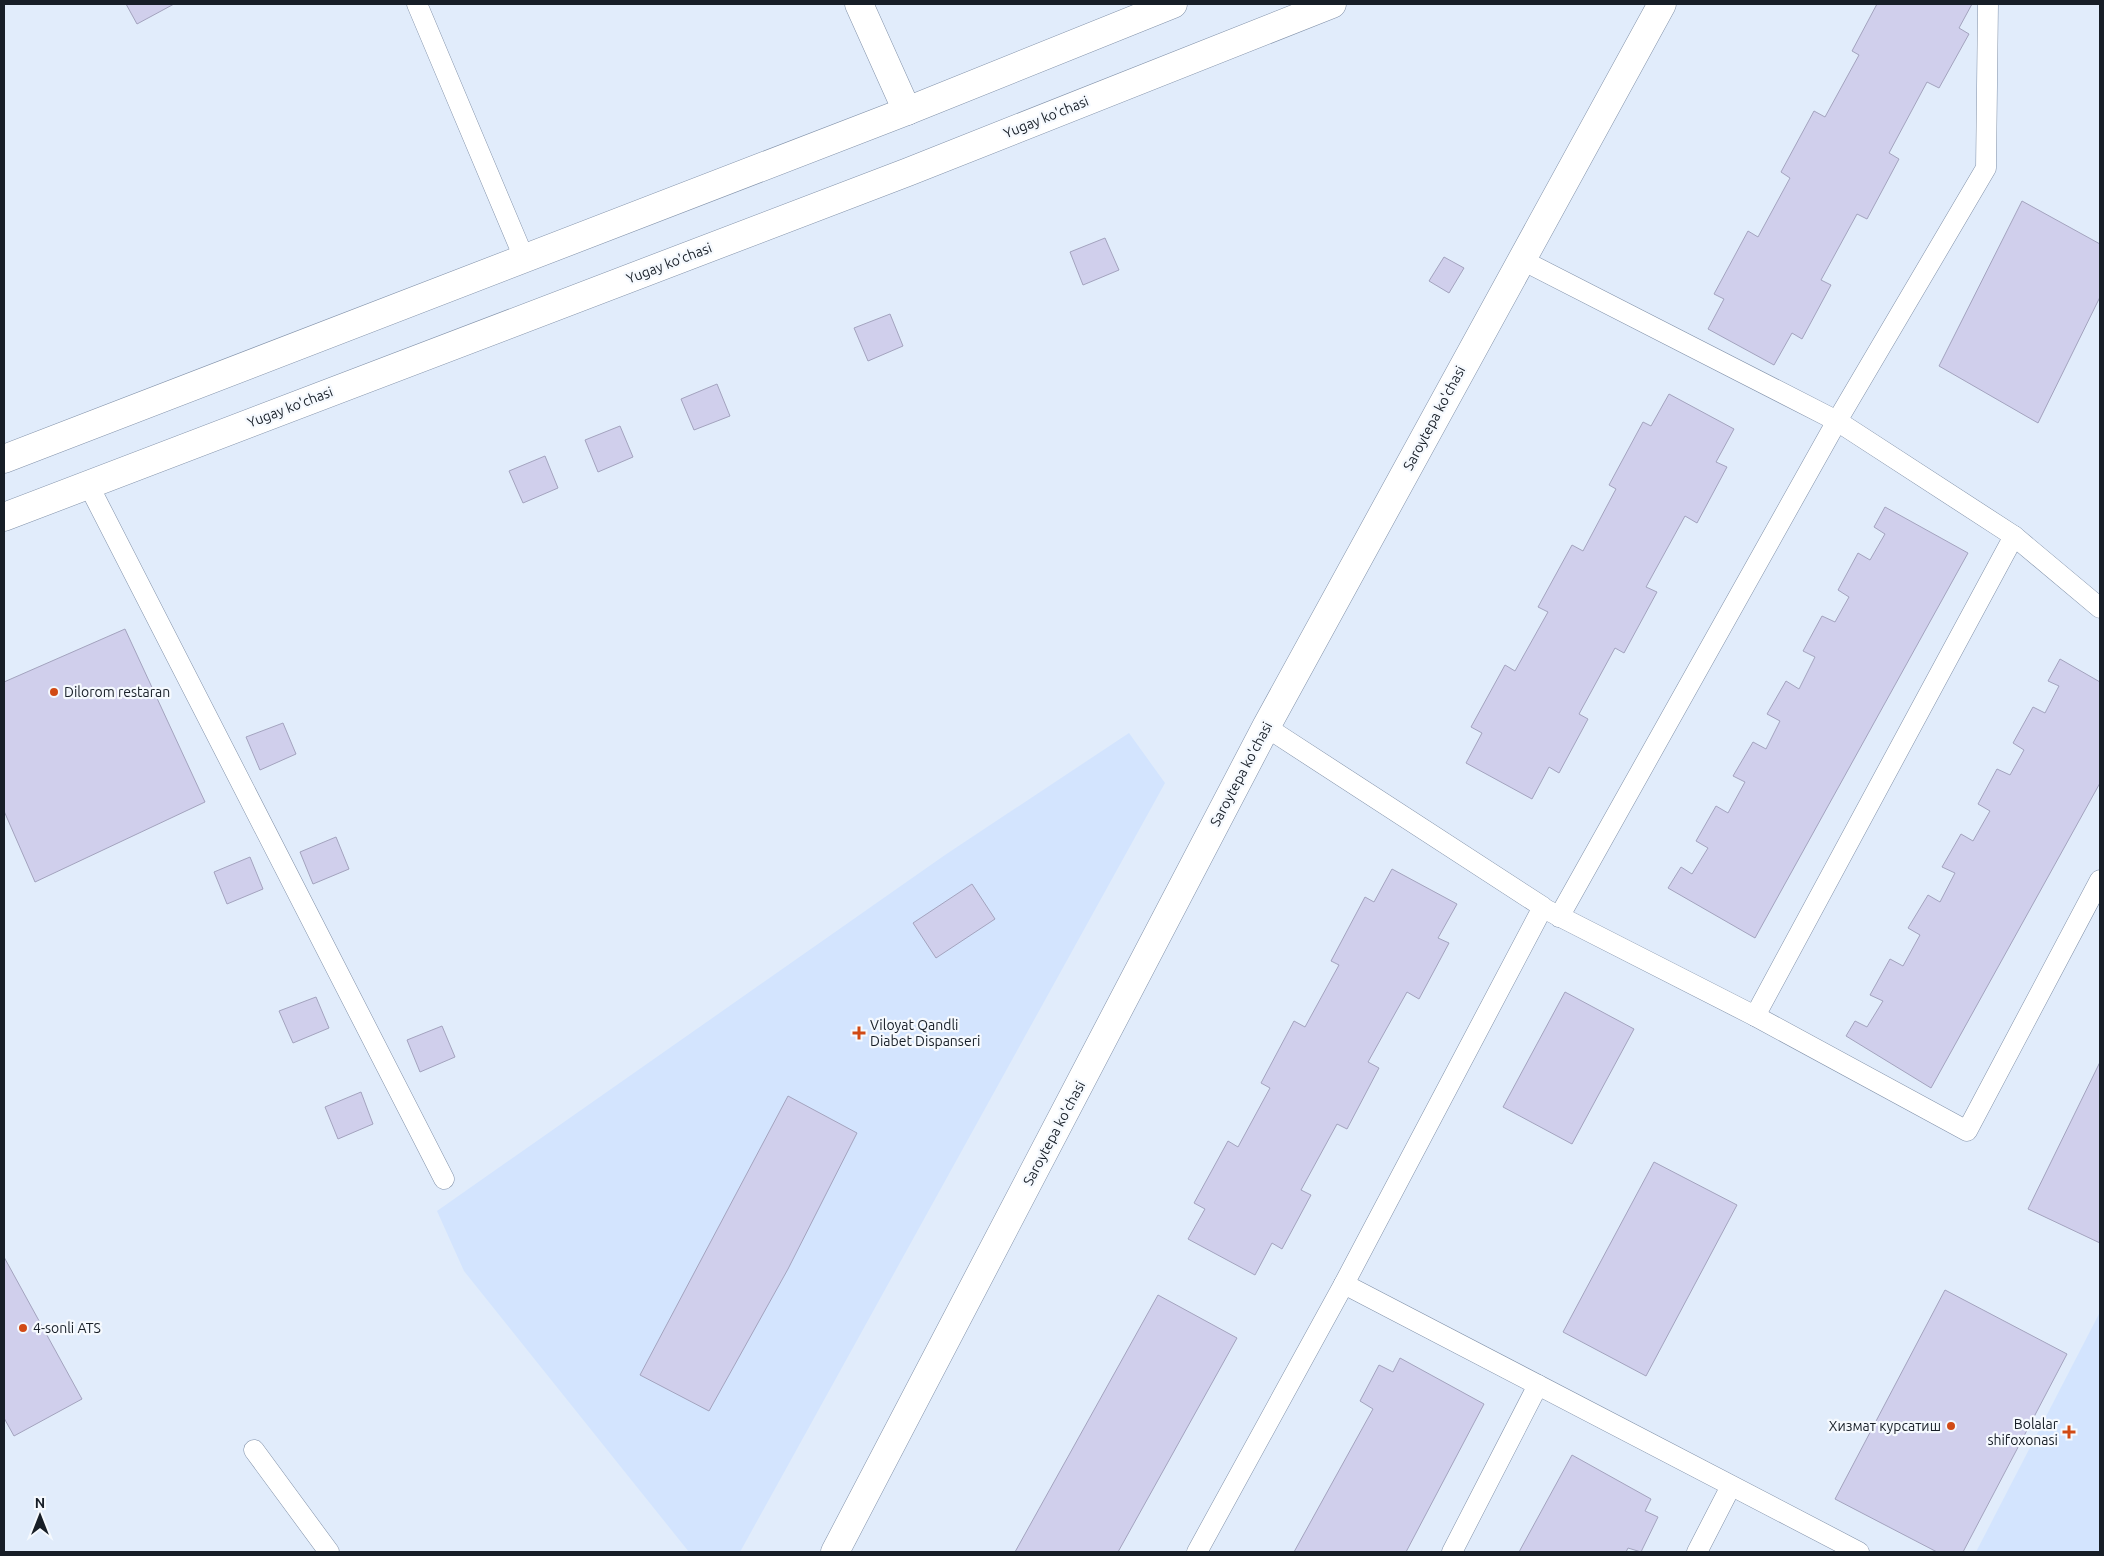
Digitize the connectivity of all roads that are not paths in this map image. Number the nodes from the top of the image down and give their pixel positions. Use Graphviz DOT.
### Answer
graph roads {
  1 [pos="417,4"];
  2 [pos="859,4"];
  3 [pos="1173,4"];
  4 [pos="1332,4"];
  5 [pos="1662,4"];
  6 [pos="1988,4"];
  7 [pos="908,111"];
  8 [pos="524,258"];
  9 [pos="1520,259"];
  10 [pos="1837,421"];
  11 [pos="4,459"];
  12 [pos="88,484"];
  13 [pos="4,517"];
  14 [pos="2014,536"];
  15 [pos="2100,608"];
  16 [pos="1266,727"];
  17 [pos="2100,880"];
  18 [pos="1551,912"];
  19 [pos="1755,1016"];
  20 [pos="444,1179"];
  21 [pos="1344,1284"];
  22 [pos="1538,1385"];
  23 [pos="254,1450"];
  24 [pos="1731,1486"];
  25 [pos="329,1552"];
  26 [pos="835,1552"];
  27 [pos="1197,1552"];
  28 [pos="1452,1552"];
  29 [pos="1697,1552"];
  30 [pos="1859,1552"];
  1 -- 8 [label="lane"];
  2 -- 7 [label="main road"];
  3 -- 7 [label="main road"];
  4 -- 12 [label="main road, Yugay ko'chasi"];
  5 -- 9 [label="main road, Saroytepa ko'chasi"];
  6 -- 10 [label="lane"];
  7 -- 8 [label="main road"];
  8 -- 11 [label="main road"];
  9 -- 10 [label="lane"];
  9 -- 16 [label="main road, Saroytepa ko'chasi"];
  10 -- 14 [label="lane"];
  10 -- 18 [label="lane"];
  12 -- 13 [label="main road, Yugay ko'chasi"];
  12 -- 20 [label="lane"];
  14 -- 15 [label="lane"];
  14 -- 19 [label="lane"];
  16 -- 18 [label="lane"];
  16 -- 26 [label="main road, Saroytepa ko'chasi"];
  17 -- 19 [label="lane"];
  18 -- 19 [label="lane"];
  18 -- 21 [label="lane"];
  21 -- 22 [label="lane"];
  21 -- 27 [label="lane"];
  22 -- 24 [label="lane"];
  22 -- 28 [label="lane"];
  23 -- 25 [label="lane"];
  24 -- 29 [label="lane"];
  24 -- 30 [label="lane"];
}
